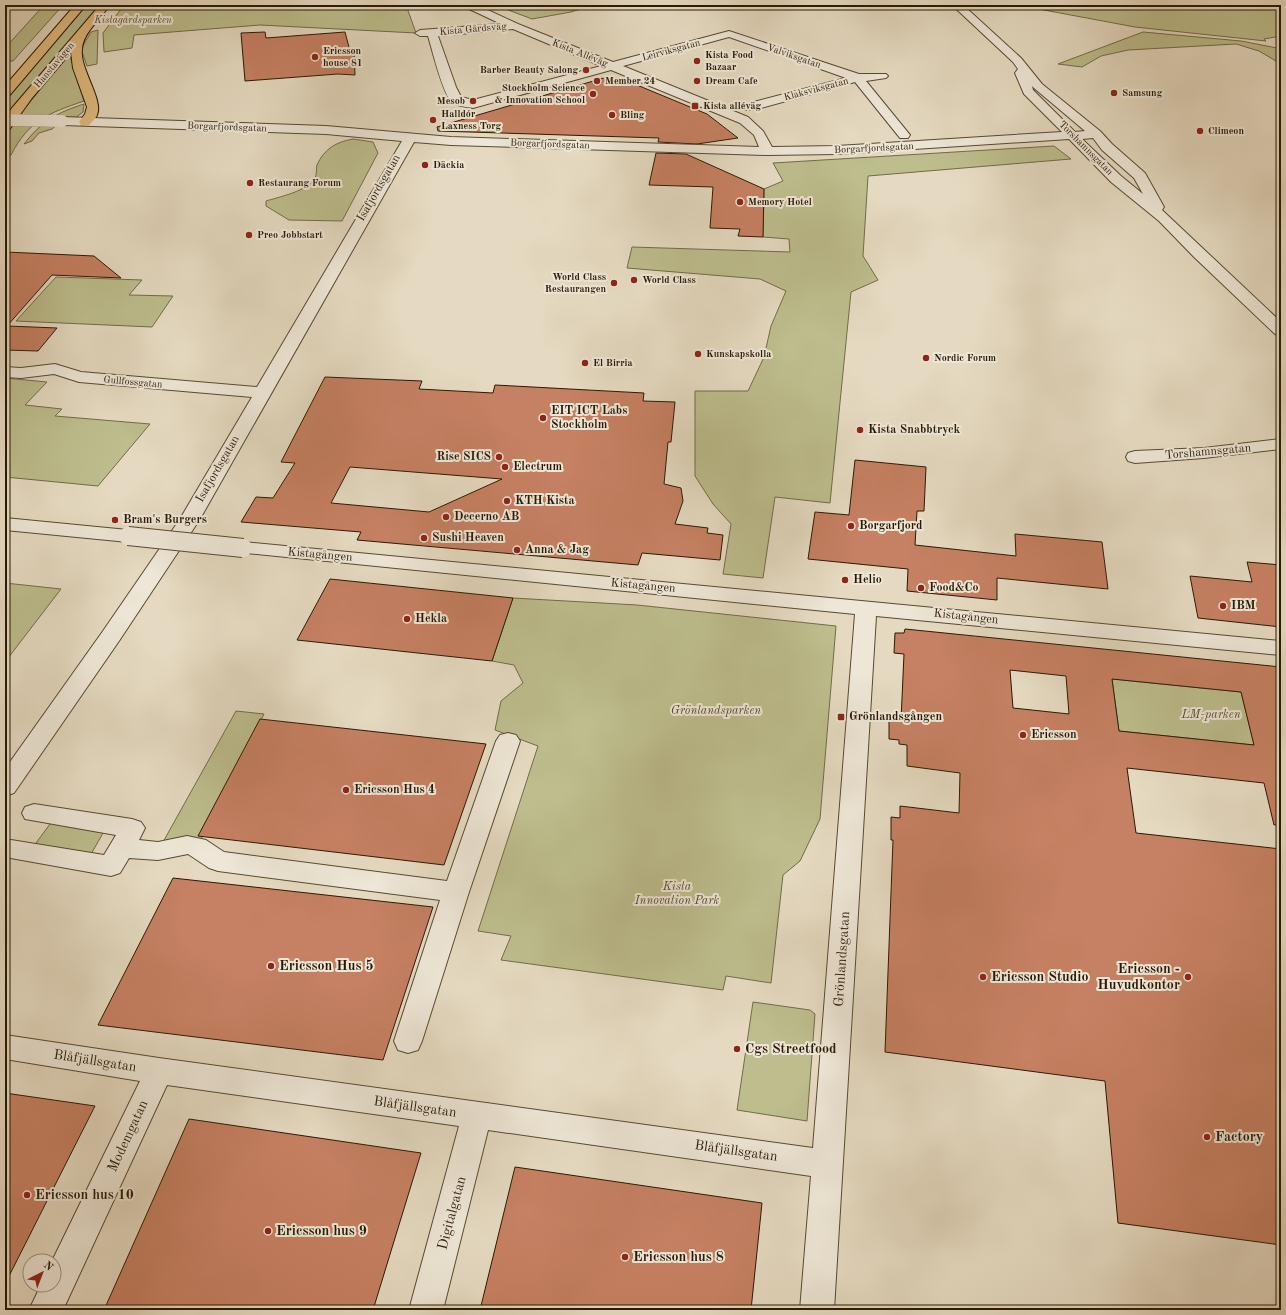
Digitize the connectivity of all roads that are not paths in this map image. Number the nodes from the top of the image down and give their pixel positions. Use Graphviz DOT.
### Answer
graph roads {
  1 [pos="81,5"];
  2 [pos="105,5"];
  3 [pos="469,5"];
  4 [pos="957,5"];
  5 [pos="514,26"];
  6 [pos="83,32"];
  7 [pos="420,33"];
  8 [pos="432,33"];
  9 [pos="729,34"];
  10 [pos="612,66"];
  11 [pos="1024,70"];
  12 [pos="882,76"];
  13 [pos="858,78"];
  14 [pos="5,93"];
  15 [pos="750,107"];
  16 [pos="5,120"];
  17 [pos="85,122"];
  18 [pos="5,127"];
  19 [pos="1096,134"];
  20 [pos="904,135"];
  21 [pos="1071,135"];
  22 [pos="410,138"];
  23 [pos="767,152"];
  24 [pos="1164,218"];
  25 [pos="1281,331"];
  26 [pos="5,372"];
  27 [pos="262,394"];
  28 [pos="1281,444"];
  29 [pos="1135,457"];
  30 [pos="5,524"];
  31 [pos="866,607"];
  32 [pos="1281,648"];
  33 [pos="508,741"];
  34 [pos="5,787"];
  35 [pos="34,813"];
  36 [pos="122,848"];
  37 [pos="11,849"];
  38 [pos="456,892"];
  39 [pos="408,1041"];
  40 [pos="5,1047"];
  41 [pos="158,1071"];
  42 [pos="477,1115"];
  43 [pos="826,1164"];
  44 [pos="46,1310"];
  45 [pos="426,1310"];
  46 [pos="817,1310"];
  1 -- 14 [label="main road, Hanstavägen"];
  2 -- 6 [label="main road, Hanstavägen"];
  3 -- 5 [label="street, Kista Alléväg"];
  4 -- 11 [label="street, Torshamnsgatan"];
  5 -- 8 [label="street, Kista Gårdsväg"];
  5 -- 10 [label="street, Kista Alléväg"];
  6 -- 17 [label="main road"];
  6 -- 18 [label="main road, Hanstavägen"];
  7 -- 8 [label="street, Kista Gårdsväg"];
  8 -- 10 [label="street, Kista Gårdsväg"];
  9 -- 10 [label="street, Leirviksgatan"];
  9 -- 13 [label="street, Valviksgatan"];
  10 -- 23 [label="street, Kista Alléväg"];
  11 -- 19 [label="street, Torshamnsgatan"];
  11 -- 21 [label="street, Torshamnsgatan"];
  12 -- 13 [label="street, Klaksviksgatan"];
  13 -- 15 [label="street, Klaksviksgatan"];
  13 -- 20 [label="street"];
  16 -- 17 [label="street, Borgarfjordsgatan, bridge"];
  17 -- 22 [label="street, Borgarfjordsgatan"];
  19 -- 21 [label="street, Borgarfjordsgatan"];
  19 -- 24 [label="street, Torshamnsgatan"];
  21 -- 23 [label="street, Borgarfjordsgatan"];
  21 -- 24 [label="street, Torshamnsgatan"];
  22 -- 23 [label="street, Borgarfjordsgatan"];
  22 -- 27 [label="street, Isafjordsgatan"];
  24 -- 25 [label="street, Torshamnsgatan"];
  26 -- 27 [label="street, Gullfossgatan"];
  27 -- 34 [label="street, Isafjordsgatan"];
  28 -- 29 [label="street, Torshamnsgatan"];
  30 -- 31 [label="street, Kistagången, bridge"];
  31 -- 32 [label="street, Kistagången"];
  31 -- 43 [label="street, Grönlandsgatan"];
  33 -- 38 [label="street"];
  35 -- 36 [label="street"];
  36 -- 37 [label="street"];
  36 -- 38 [label="street"];
  38 -- 39 [label="street"];
  40 -- 41 [label="street, Blåfjällsgatan"];
  41 -- 42 [label="street, Blåfjällsgatan"];
  41 -- 44 [label="street, Modemgatan"];
  42 -- 43 [label="street, Blåfjällsgatan"];
  42 -- 45 [label="street, Digitalgatan"];
  43 -- 46 [label="street, Grönlandsgatan"];
}
